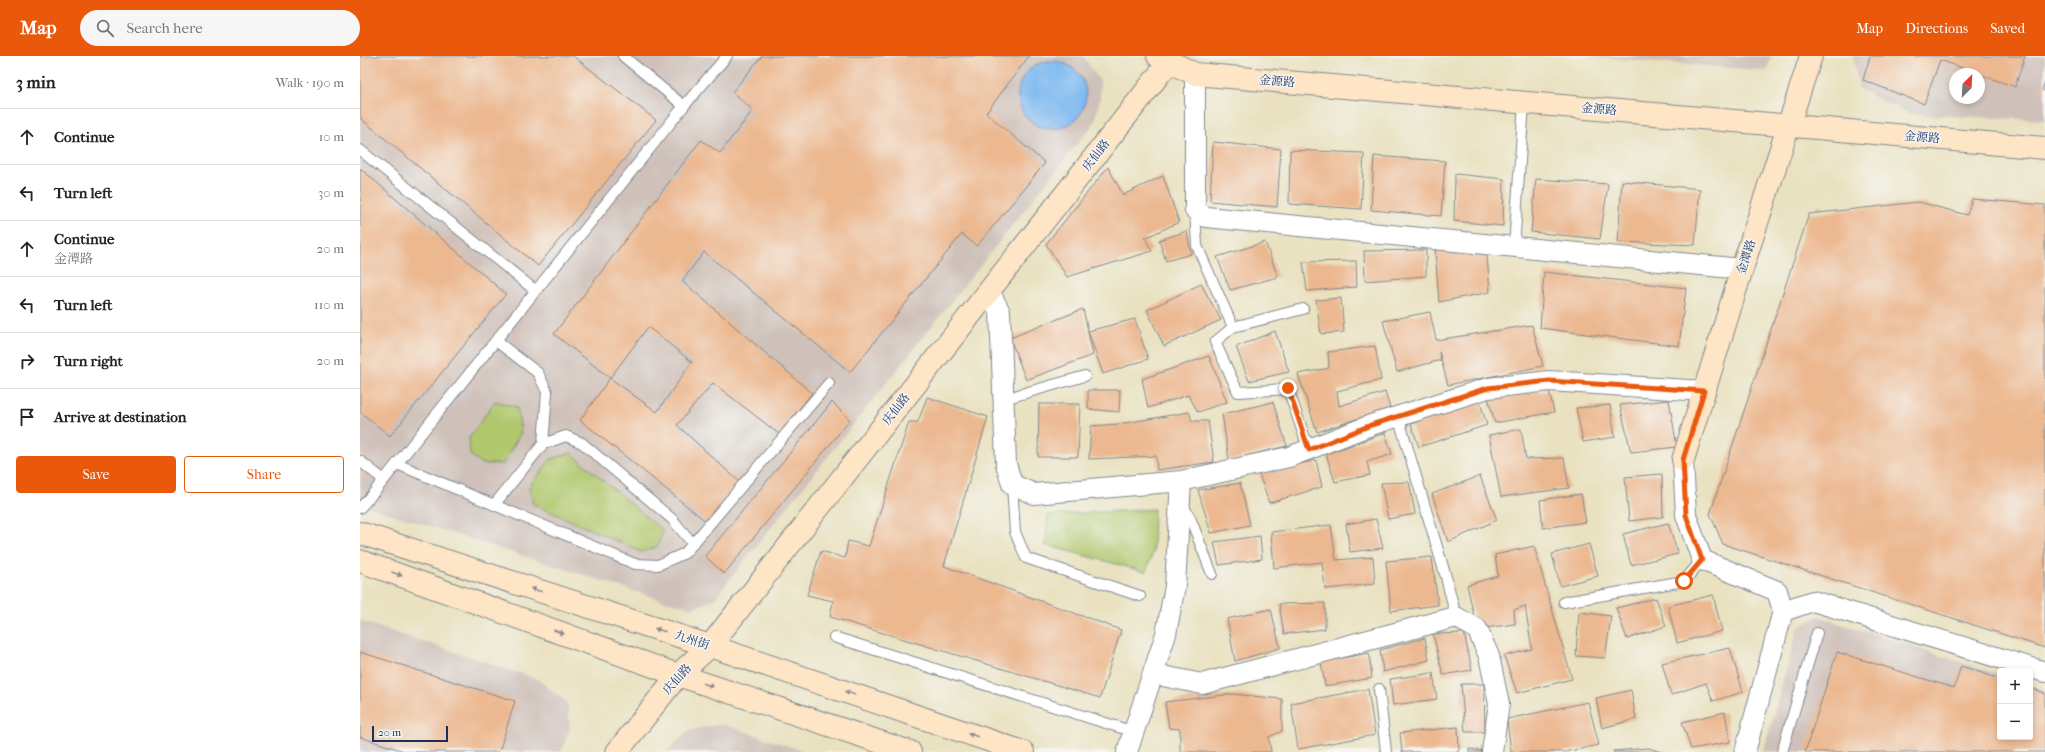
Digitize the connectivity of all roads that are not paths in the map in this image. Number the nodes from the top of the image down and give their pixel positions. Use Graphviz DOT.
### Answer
graph roads {
  1 [pos="623,56"];
  2 [pos="727,56"];
  3 [pos="1811,56"];
  4 [pos="1164,59"];
  5 [pos="1195,74"];
  6 [pos="1524,103"];
  7 [pos="684,106"];
  8 [pos="1789,126"];
  9 [pos="2045,148"];
  10 [pos="360,150"];
  11 [pos="1195,210"];
  12 [pos="1514,247"];
  13 [pos="1742,269"];
  14 [pos="536,291"];
  15 [pos="989,291"];
  16 [pos="1303,309"];
  17 [pos="1233,327"];
  18 [pos="496,342"];
  19 [pos="1085,376"];
  20 [pos="829,384"];
  21 [pos="1704,391"];
  22 [pos="1004,399"];
  23 [pos="1398,416"];
  24 [pos="543,444"];
  25 [pos="1309,450"];
  26 [pos="1683,460"];
  27 [pos="360,461"];
  28 [pos="397,464"];
  29 [pos="384,480"];
  30 [pos="1012,484"];
  31 [pos="1180,490"];
  32 [pos="494,505"];
  33 [pos="360,508"];
  34 [pos="360,533"];
  35 [pos="693,544"];
  36 [pos="1702,560"];
  37 [pos="360,561"];
  38 [pos="1212,574"];
  39 [pos="1140,596"];
  40 [pos="1564,602"];
  41 [pos="1783,611"];
  42 [pos="1456,616"];
  43 [pos="1817,633"];
  44 [pos="834,637"];
  45 [pos="710,646"];
  46 [pos="2045,672"];
  47 [pos="1153,674"];
  48 [pos="678,675"];
  49 [pos="1379,689"];
  50 [pos="1134,732"];
  51 [pos="617,752"];
  52 [pos="910,752"];
  53 [pos="1023,752"];
  54 [pos="1127,752"];
  55 [pos="1386,752"];
  56 [pos="1492,752"];
  57 [pos="1745,752"];
  58 [pos="1782,752"];
  1 -- 7 [label="lane"];
  2 -- 7 [label="lane"];
  3 -- 8 [label="street, 金潭路"];
  4 -- 5 [label="street, 金源路"];
  4 -- 15 [label="street, 庆仙路"];
  5 -- 6 [label="street, 金源路"];
  5 -- 11 [label="street"];
  6 -- 8 [label="street, 金源路"];
  6 -- 12 [label="lane"];
  7 -- 14 [label="lane"];
  8 -- 9 [label="street, 金源路"];
  8 -- 13 [label="street, 金潭路"];
  10 -- 14 [label="lane"];
  11 -- 12 [label="street"];
  11 -- 17 [label="lane"];
  12 -- 13 [label="street"];
  13 -- 21 [label="street, 金潭路"];
  14 -- 18 [label="lane"];
  15 -- 22 [label="street"];
  15 -- 45 [label="street, 庆仙路"];
  16 -- 17 [label="lane"];
  17 -- 25 [label="lane"];
  18 -- 24 [label="lane"];
  18 -- 28 [label="lane"];
  19 -- 22 [label="lane"];
  20 -- 35 [label="lane"];
  21 -- 23 [label="street"];
  21 -- 26 [label="street, 金潭路"];
  22 -- 30 [label="street"];
  23 -- 25 [label="street"];
  23 -- 42 [label="lane"];
  24 -- 32 [label="lane"];
  24 -- 35 [label="lane"];
  25 -- 31 [label="street"];
  26 -- 36 [label="street"];
  27 -- 29 [label="lane"];
  28 -- 29 [label="lane"];
  28 -- 32 [label="lane"];
  29 -- 33 [label="lane"];
  30 -- 31 [label="street"];
  30 -- 39 [label="lane"];
  31 -- 38 [label="lane"];
  31 -- 47 [label="street"];
  32 -- 35 [label="lane"];
  45 -- 34 [label="street, 九州街, one-way"];
  36 -- 40 [label="lane"];
  36 -- 41 [label="street"];
  37 -- 48 [label="street, one-way"];
  41 -- 46 [label="street"];
  41 -- 57 [label="street"];
  42 -- 47 [label="street"];
  42 -- 56 [label="street"];
  43 -- 58 [label="lane"];
  44 -- 50 [label="lane"];
  45 -- 48 [label="street, 庆仙路"];
  53 -- 45 [label="street, 九州街, one-way"];
  47 -- 50 [label="street"];
  48 -- 51 [label="street, 庆仙路"];
  48 -- 52 [label="street, one-way"];
  49 -- 55 [label="lane"];
  50 -- 54 [label="street"];
}
